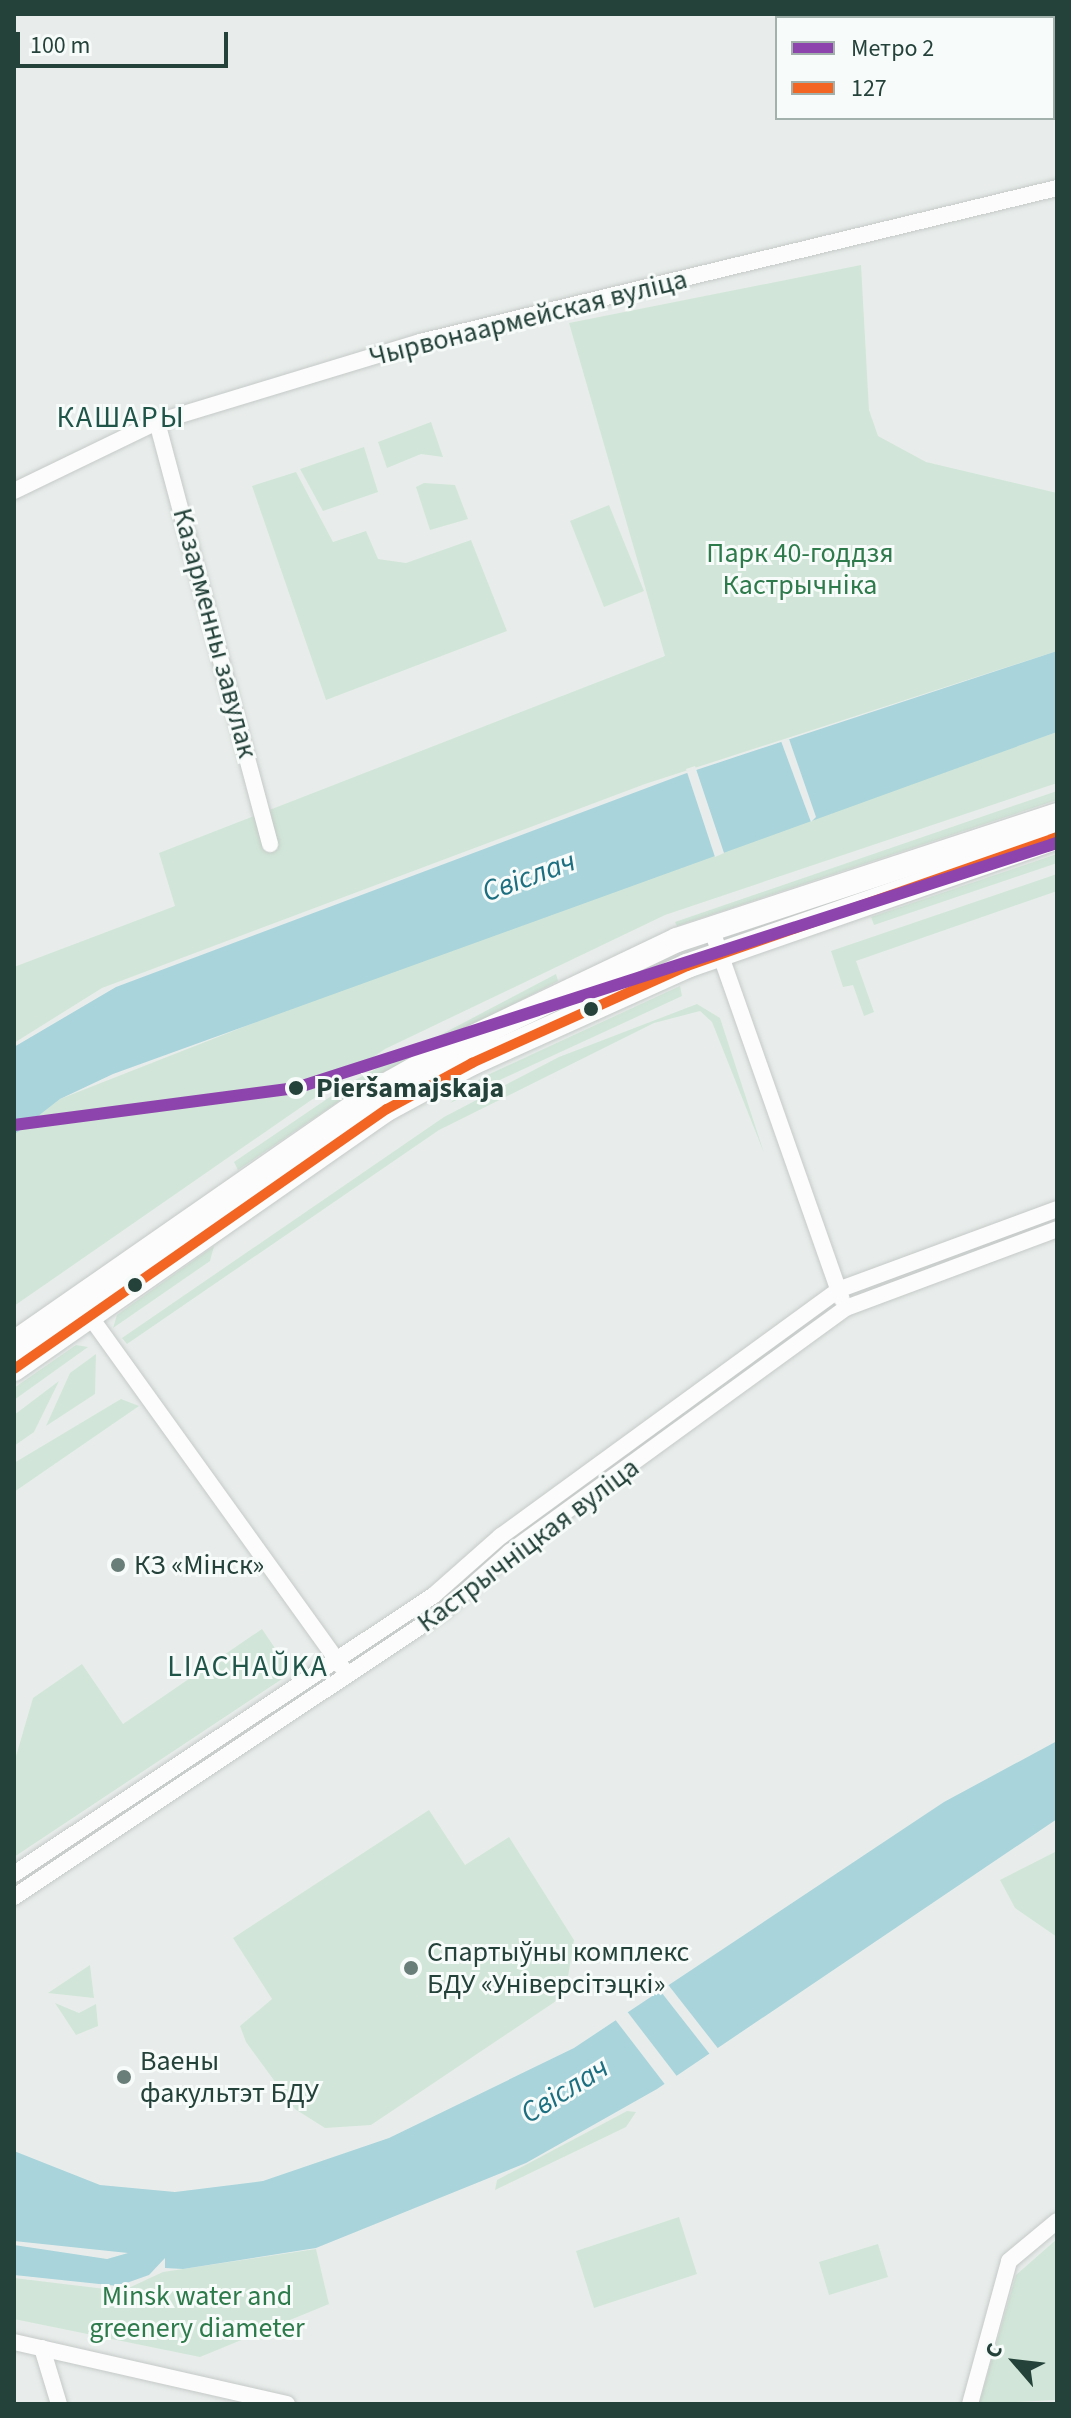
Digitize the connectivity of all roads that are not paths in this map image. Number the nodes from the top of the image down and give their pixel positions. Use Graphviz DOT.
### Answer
graph roads {
  1 [pos="1057,188"];
  2 [pos="157,422"];
  3 [pos="14,491"];
  4 [pos="1057,815"];
  5 [pos="1057,837"];
  6 [pos="270,844"];
  7 [pos="711,928"];
  8 [pos="722,954"];
  9 [pos="225,1207"];
  10 [pos="1057,1209"];
  11 [pos="1057,1229"];
  12 [pos="838,1290"];
  13 [pos="846,1308"];
  14 [pos="89,1315"];
  15 [pos="14,1343"];
  16 [pos="14,1369"];
  17 [pos="337,1661"];
  18 [pos="348,1677"];
  19 [pos="14,1874"];
  20 [pos="14,1897"];
  21 [pos="1057,2221"];
  22 [pos="14,2342"];
  23 [pos="42,2348"];
  24 [pos="59,2404"];
  25 [pos="287,2404"];
  26 [pos="970,2404"];
  1 -- 2 [label="street, Чырвонаармейская вуліца"];
  2 -- 3 [label="street, Чырвонаармейская вуліца"];
  2 -- 6 [label="street, Казарменны завулак"];
  4 -- 7 [label="main road"];
  5 -- 8 [label="main road"];
  7 -- 8 [label="street"];
  7 -- 9 [label="main road"];
  8 -- 9 [label="main road"];
  8 -- 12 [label="street"];
  9 -- 14 [label="main road"];
  9 -- 15 [label="main road"];
  10 -- 12 [label="street, Кастрычніцкая вуліца"];
  11 -- 13 [label="street, Кастрычніцкая вуліца"];
  12 -- 13 [label="street"];
  12 -- 17 [label="street, Кастрычніцкая вуліца"];
  13 -- 18 [label="street, Кастрычніцкая вуліца"];
  14 -- 16 [label="main road"];
  14 -- 17 [label="street"];
  17 -- 18 [label="street"];
  17 -- 19 [label="street, Кастрычніцкая вуліца"];
  18 -- 20 [label="street, Кастрычніцкая вуліца"];
  21 -- 26 [label="street"];
  22 -- 23 [label="street"];
  23 -- 24 [label="street"];
  23 -- 25 [label="street"];
}
